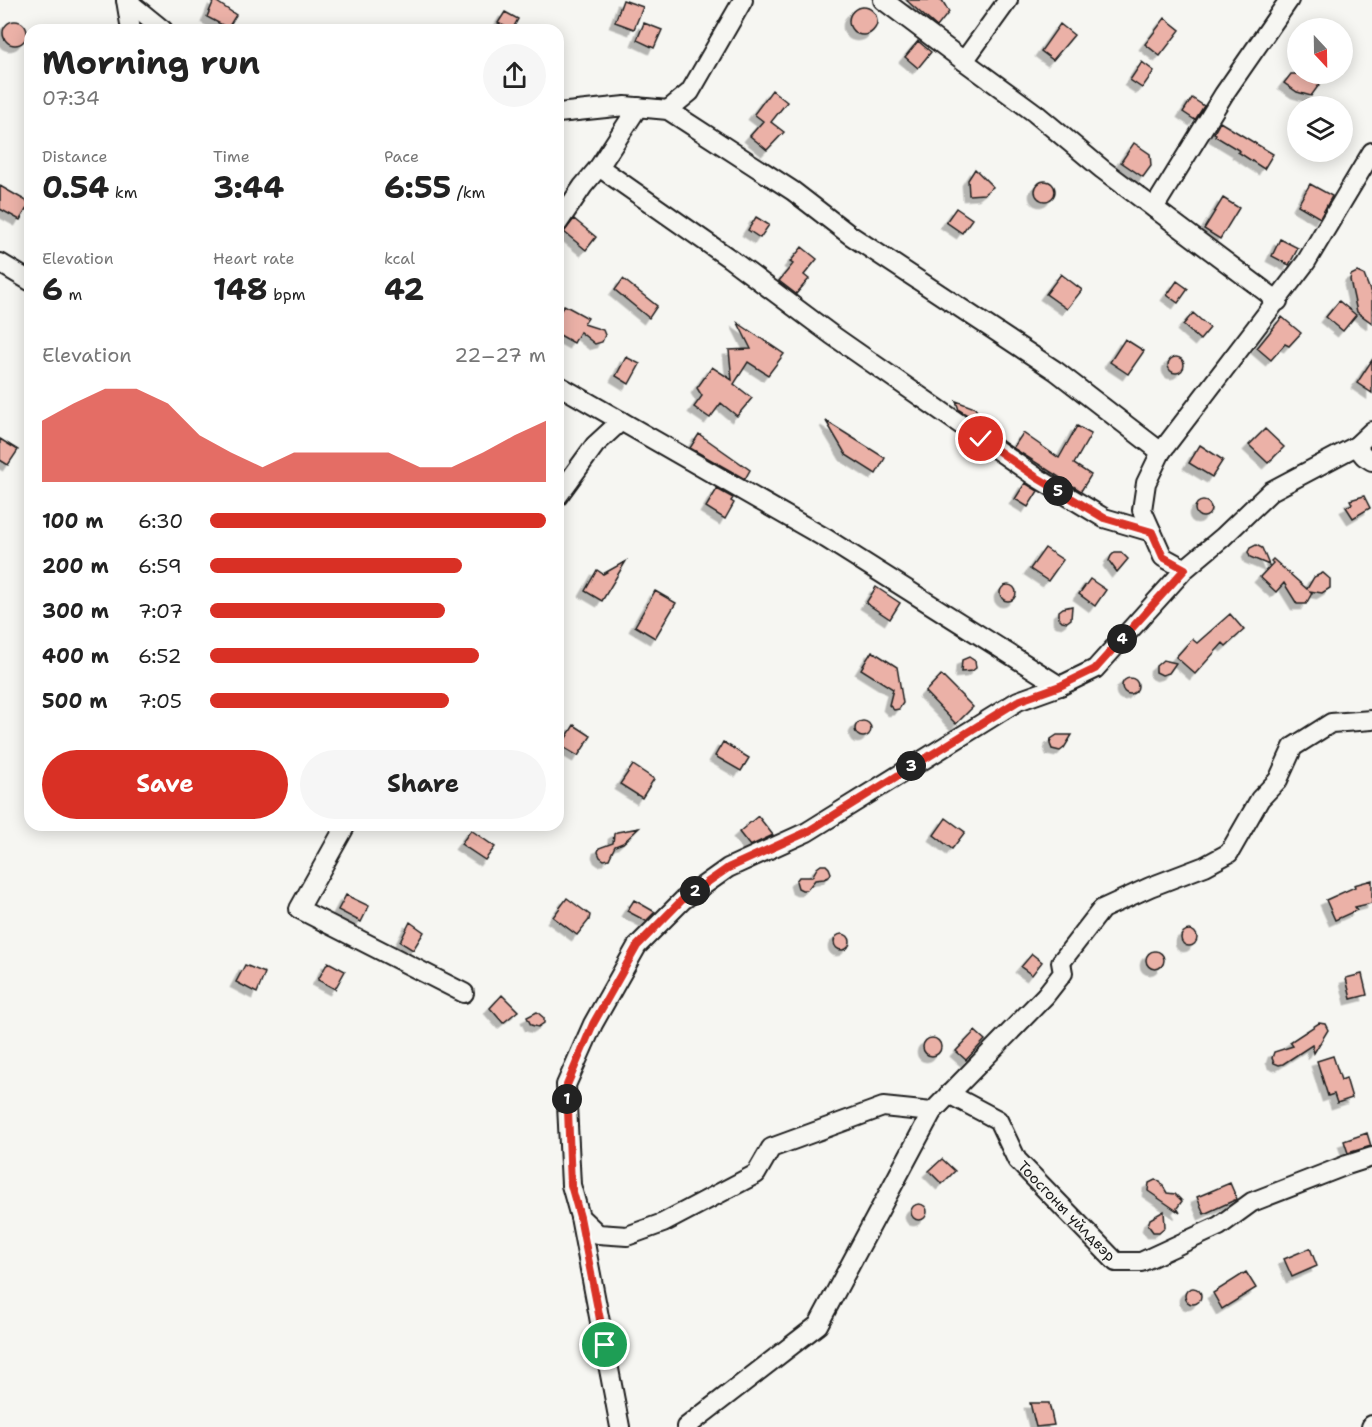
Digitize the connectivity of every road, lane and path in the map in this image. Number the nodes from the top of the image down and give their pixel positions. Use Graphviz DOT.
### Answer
graph roads {
  1 [pos="126,0"];
  2 [pos="743,0"];
  3 [pos="883,0"];
  4 [pos="1008,0"];
  5 [pos="1289,0"];
  6 [pos="130,24"];
  7 [pos="156,24"];
  8 [pos="964,61"];
  9 [pos="638,107"];
  10 [pos="668,110"];
  11 [pos="564,111"];
  12 [pos="1372,152"];
  13 [pos="599,167"];
  14 [pos="1154,208"];
  15 [pos="564,214"];
  16 [pos="0,263"];
  17 [pos="24,277"];
  18 [pos="1278,301"];
  19 [pos="564,388"];
  20 [pos="621,421"];
  21 [pos="1372,431"];
  22 [pos="1356,446"];
  23 [pos="1161,452"];
  24 [pos="1372,461"];
  25 [pos="564,488"];
  26 [pos="1152,532"];
  27 [pos="1185,569"];
  28 [pos="1060,686"];
  29 [pos="1372,720"];
  30 [pos="343,831"];
  31 [pos="464,993"];
  32 [pos="950,1094"];
  33 [pos="932,1112"];
  34 [pos="1372,1157"];
  35 [pos="580,1217"];
  36 [pos="620,1427"];
  37 [pos="686,1427"];
  1 -- 6 [label="street"];
  1 -- 7 [label="street"];
  2 -- 10 [label="street"];
  3 -- 8 [label="street"];
  4 -- 8 [label="street"];
  5 -- 14 [label="street"];
  8 -- 14 [label="street"];
  9 -- 10 [label="street"];
  9 -- 11 [label="street"];
  9 -- 13 [label="street"];
  10 -- 23 [label="street"];
  12 -- 18 [label="street"];
  13 -- 15 [label="street"];
  13 -- 26 [label="street"];
  14 -- 18 [label="street"];
  16 -- 17 [label="street"];
  18 -- 23 [label="street"];
  19 -- 20 [label="street"];
  20 -- 25 [label="street"];
  20 -- 28 [label="street"];
  21 -- 22 [label="street"];
  22 -- 24 [label="street"];
  22 -- 27 [label="street"];
  23 -- 26 [label="street"];
  26 -- 27 [label="street"];
  27 -- 28 [label="street"];
  28 -- 35 [label="street"];
  29 -- 32 [label="street"];
  30 -- 31 [label="street"];
  32 -- 33 [label="street"];
  32 -- 34 [label="street, Тоосгоны үйлдвэр"];
  33 -- 35 [label="street"];
  33 -- 37 [label="street"];
  35 -- 36 [label="street"];
}
